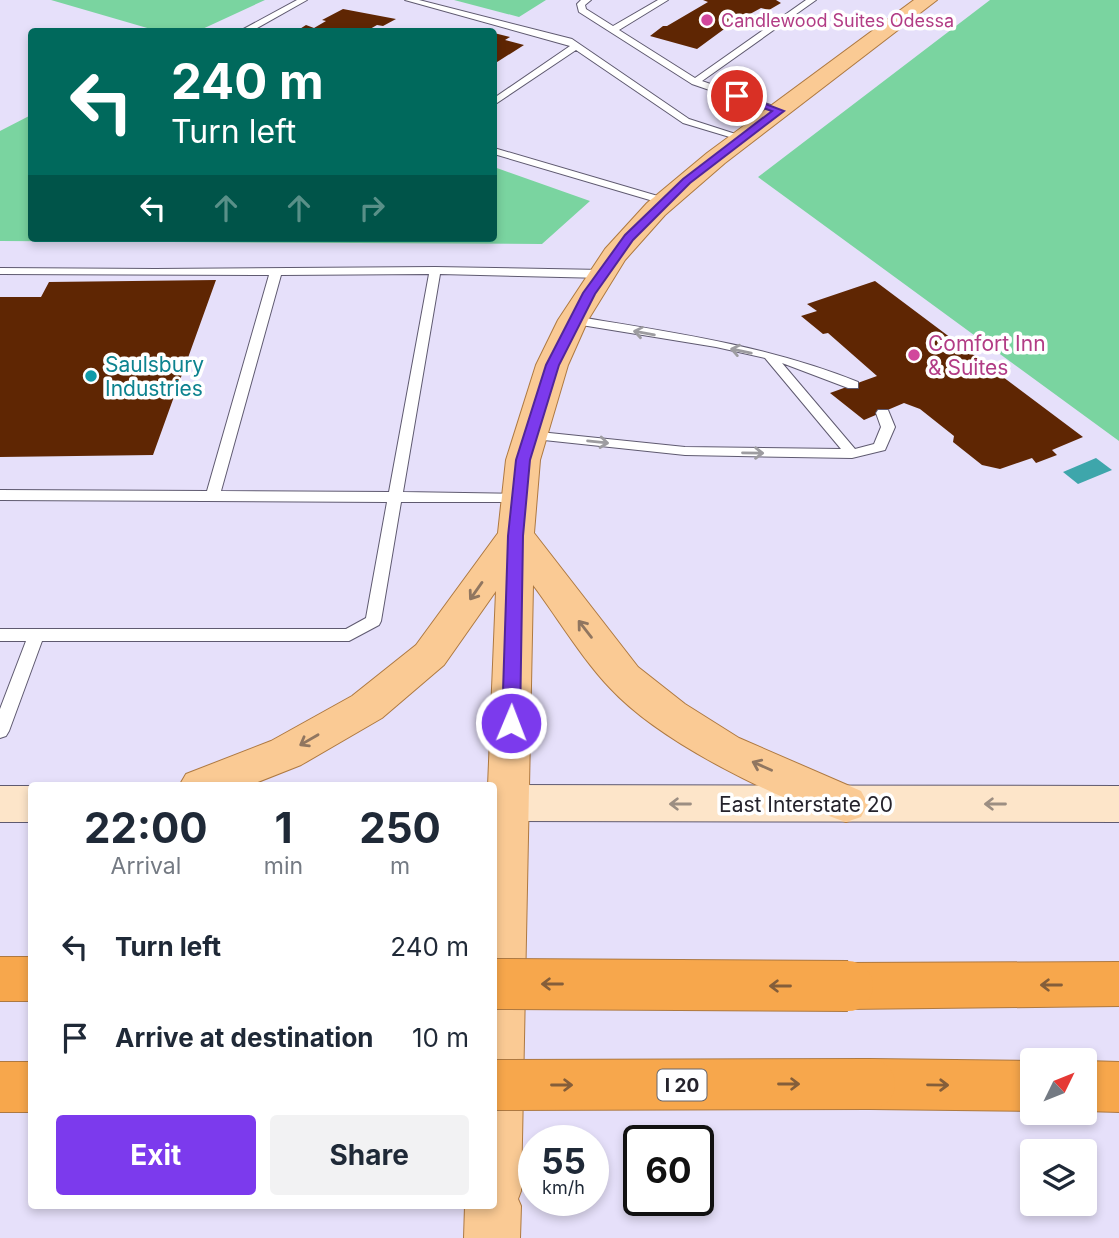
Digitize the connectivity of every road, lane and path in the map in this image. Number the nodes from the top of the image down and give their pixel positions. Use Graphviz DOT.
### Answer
graph roads {
  1 [pos="303,0"];
  2 [pos="409,0"];
  3 [pos="587,0"];
  4 [pos="664,0"];
  5 [pos="812,0"];
  6 [pos="927,0"];
  7 [pos="250,28"];
  8 [pos="613,30"];
  9 [pos="576,46"];
  10 [pos="695,82"];
  11 [pos="497,100"];
  12 [pos="779,111"];
  13 [pos="743,138"];
  14 [pos="497,152"];
  15 [pos="664,201"];
  16 [pos="435,270"];
  17 [pos="0,271"];
  18 [pos="276,272"];
  19 [pos="603,274"];
  20 [pos="573,320"];
  21 [pos="770,357"];
  22 [pos="853,385"];
  23 [pos="883,412"];
  24 [pos="530,435"];
  25 [pos="852,454"];
  26 [pos="0,495"];
  27 [pos="213,496"];
  28 [pos="395,497"];
  29 [pos="518,517"];
  30 [pos="0,635"];
  31 [pos="36,635"];
  32 [pos="0,731"];
  33 [pos="211,782"];
  34 [pos="501,803"];
  35 [pos="0,804"];
  36 [pos="28,804"];
  37 [pos="846,804"];
  38 [pos="1119,804"];
  39 [pos="0,979"];
  40 [pos="28,979"];
  41 [pos="497,984"];
  42 [pos="1119,985"];
  43 [pos="497,1025"];
  44 [pos="497,1086"];
  45 [pos="1020,1086"];
  46 [pos="1097,1086"];
  47 [pos="0,1087"];
  48 [pos="28,1087"];
  49 [pos="1119,1087"];
  50 [pos="493,1209"];
  51 [pos="492,1238"];
  1 -- 7 [label="lane"];
  2 -- 9 [label="lane"];
  3 -- 8 [label="lane"];
  4 -- 8 [label="lane"];
  5 -- 10 [label="lane"];
  6 -- 12 [label="main road"];
  8 -- 10 [label="lane"];
  9 -- 11 [label="lane"];
  9 -- 13 [label="lane"];
  10 -- 12 [label="lane"];
  12 -- 13 [label="main road"];
  13 -- 15 [label="main road"];
  14 -- 15 [label="lane"];
  15 -- 19 [label="main road"];
  16 -- 18 [label="lane"];
  16 -- 19 [label="lane"];
  16 -- 28 [label="lane"];
  17 -- 18 [label="lane"];
  18 -- 27 [label="lane"];
  19 -- 20 [label="main road"];
  21 -- 20 [label="lane, one-way"];
  20 -- 24 [label="main road"];
  21 -- 22 [label="lane"];
  21 -- 25 [label="lane"];
  23 -- 25 [label="lane"];
  24 -- 25 [label="lane, one-way"];
  24 -- 29 [label="main road"];
  26 -- 27 [label="lane"];
  27 -- 28 [label="lane"];
  28 -- 29 [label="lane"];
  28 -- 31 [label="lane"];
  29 -- 33 [label="main road, one-way"];
  29 -- 34 [label="main road"];
  37 -- 29 [label="main road, one-way"];
  30 -- 31 [label="lane"];
  31 -- 32 [label="lane"];
  37 -- 34 [label="main road, East Interstate 20, one-way"];
  34 -- 43 [label="main road"];
  35 -- 36 [label="main road"];
  38 -- 37 [label="main road, East Interstate 20, one-way"];
  39 -- 40 [label="highway"];
  42 -- 41 [label="highway, one-way, bridge"];
  44 -- 45 [label="highway, I 20, one-way, bridge"];
  46 -- 49 [label="highway"];
  47 -- 48 [label="highway"];
  50 -- 51 [label="main road"];
}
